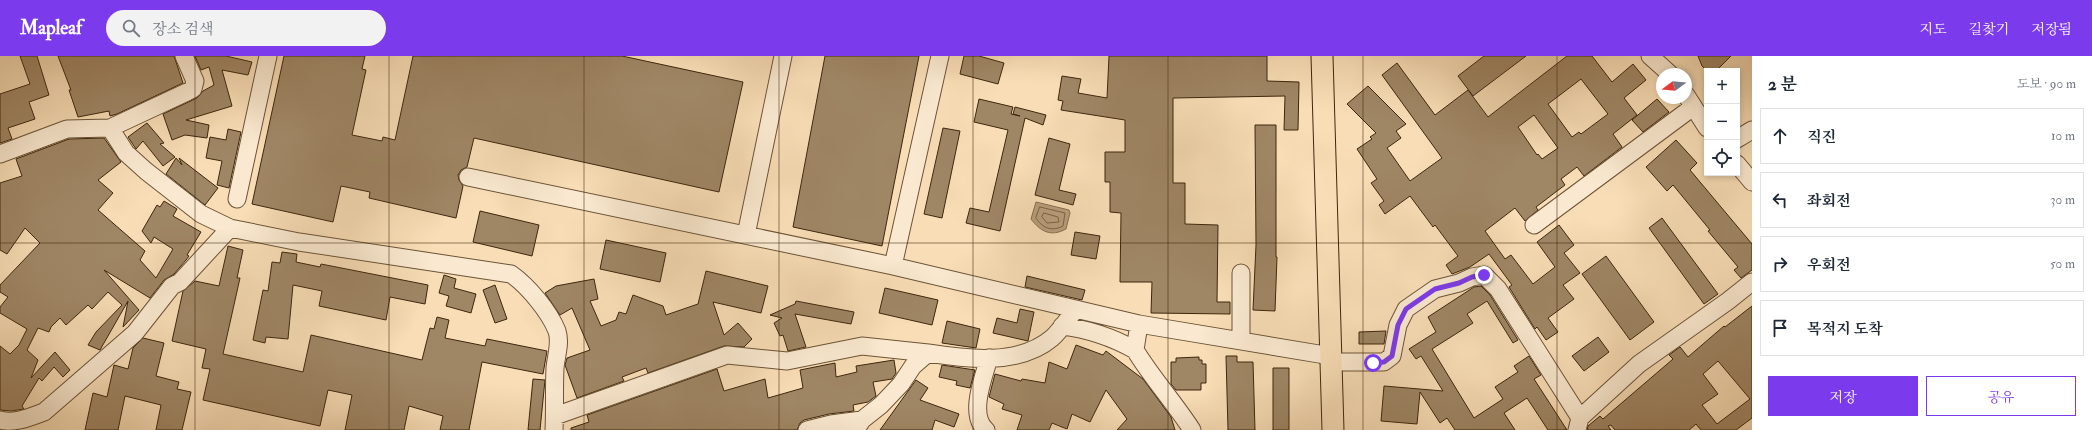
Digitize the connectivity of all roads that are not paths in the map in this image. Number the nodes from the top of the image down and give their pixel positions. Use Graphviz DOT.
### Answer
graph roads {
  1 [pos="184,56"];
  2 [pos="268,56"];
  3 [pos="783,56"];
  4 [pos="940,56"];
  5 [pos="1322,56"];
  6 [pos="1650,56"];
  7 [pos="1667,56"];
  8 [pos="1663,68"];
  9 [pos="1672,68"];
  10 [pos="1686,104"];
  11 [pos="1692,104"];
  12 [pos="1704,123"];
  13 [pos="110,128"];
  14 [pos="1752,130"];
  15 [pos="1740,137"];
  16 [pos="0,154"];
  17 [pos="1740,168"];
  18 [pos="468,177"];
  19 [pos="1752,182"];
  20 [pos="237,199"];
  21 [pos="1534,226"];
  22 [pos="230,228"];
  23 [pos="746,235"];
  24 [pos="893,266"];
  25 [pos="1241,273"];
  26 [pos="1752,282"];
  27 [pos="1076,309"];
  28 [pos="1139,324"];
  29 [pos="1062,326"];
  30 [pos="1241,340"];
  31 [pos="1135,350"];
  32 [pos="928,353"];
  33 [pos="989,358"];
  34 [pos="1331,359"];
  35 [pos="0,420"];
  36 [pos="554,423"];
  37 [pos="1578,424"];
  38 [pos="859,425"];
  39 [pos="807,430"];
  40 [pos="986,430"];
  41 [pos="1192,430"];
  42 [pos="1333,430"];
  1 -- 13 [label="street"];
  2 -- 20 [label="street"];
  3 -- 23 [label="street"];
  4 -- 24 [label="street"];
  5 -- 34 [label="main road"];
  6 -- 8 [label="street"];
  7 -- 9 [label="street"];
  10 -- 21 [label="street"];
  11 -- 12 [label="street"];
  13 -- 16 [label="street"];
  13 -- 22 [label="street"];
  14 -- 15 [label="street"];
  17 -- 19 [label="street"];
  18 -- 23 [label="street"];
  22 -- 35 [label="street"];
  22 -- 36 [label="street"];
  23 -- 24 [label="street"];
  24 -- 27 [label="street"];
  25 -- 30 [label="street"];
  26 -- 37 [label="street"];
  27 -- 28 [label="street"];
  27 -- 29 [label="street"];
  28 -- 30 [label="street"];
  28 -- 31 [label="street"];
  29 -- 31 [label="street"];
  29 -- 33 [label="street"];
  30 -- 34 [label="street"];
  31 -- 41 [label="street"];
  32 -- 33 [label="street"];
  32 -- 36 [label="street"];
  32 -- 38 [label="street"];
  33 -- 40 [label="street"];
  34 -- 37 [label="street"];
  34 -- 42 [label="main road"];
  38 -- 39 [label="street"];
}
